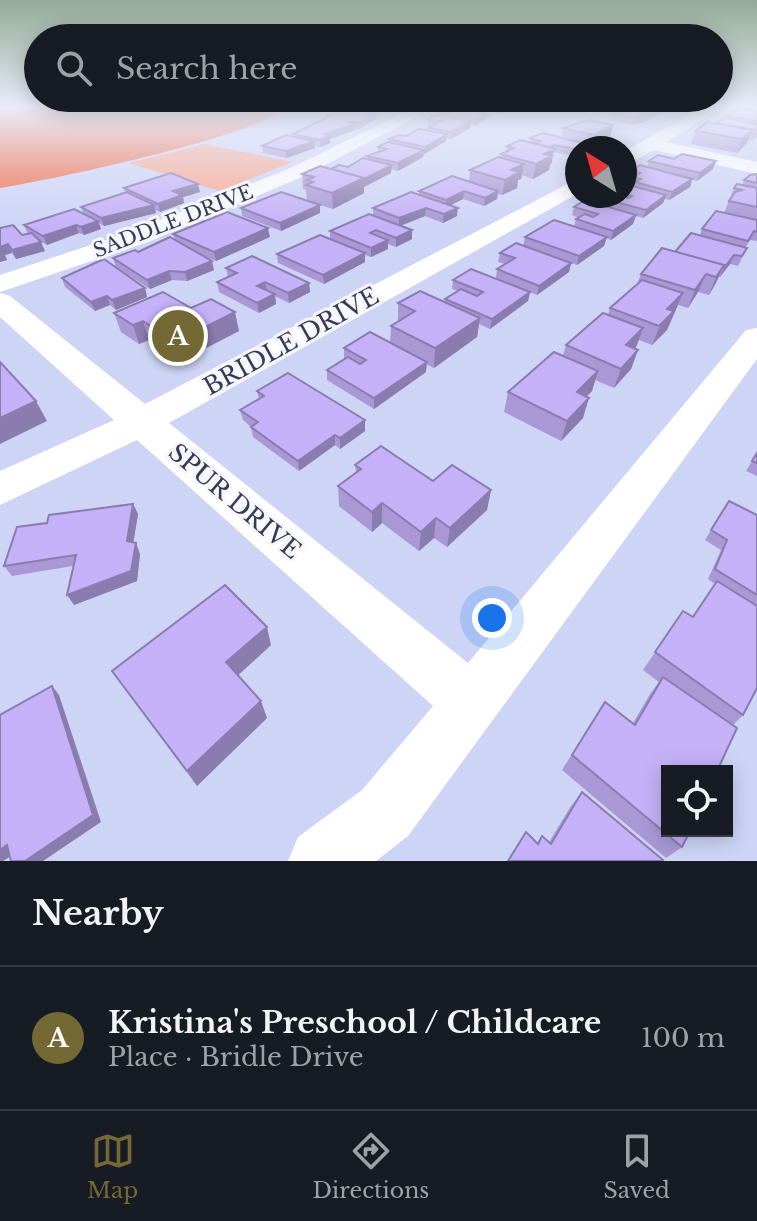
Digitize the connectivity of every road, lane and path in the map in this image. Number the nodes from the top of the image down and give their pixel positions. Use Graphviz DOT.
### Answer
graph roads {
  1 [pos="347,147"];
  2 [pos="667,147"];
  3 [pos="757,168"];
  4 [pos="565,192"];
  5 [pos="0,284"];
  6 [pos="0,302"];
  7 [pos="757,337"];
  8 [pos="142,422"];
  9 [pos="0,489"];
  10 [pos="470,701"];
  11 [pos="322,861"];
  1 -- 5 [label="street, SADDLE DRIVE"];
  2 -- 3 [label="street"];
  4 -- 8 [label="street, BRIDLE DRIVE"];
  6 -- 8 [label="street, SPUR DRIVE"];
  7 -- 10 [label="street"];
  8 -- 9 [label="street, BRIDLE DRIVE"];
  8 -- 10 [label="street, SPUR DRIVE"];
  10 -- 11 [label="street"];
}
